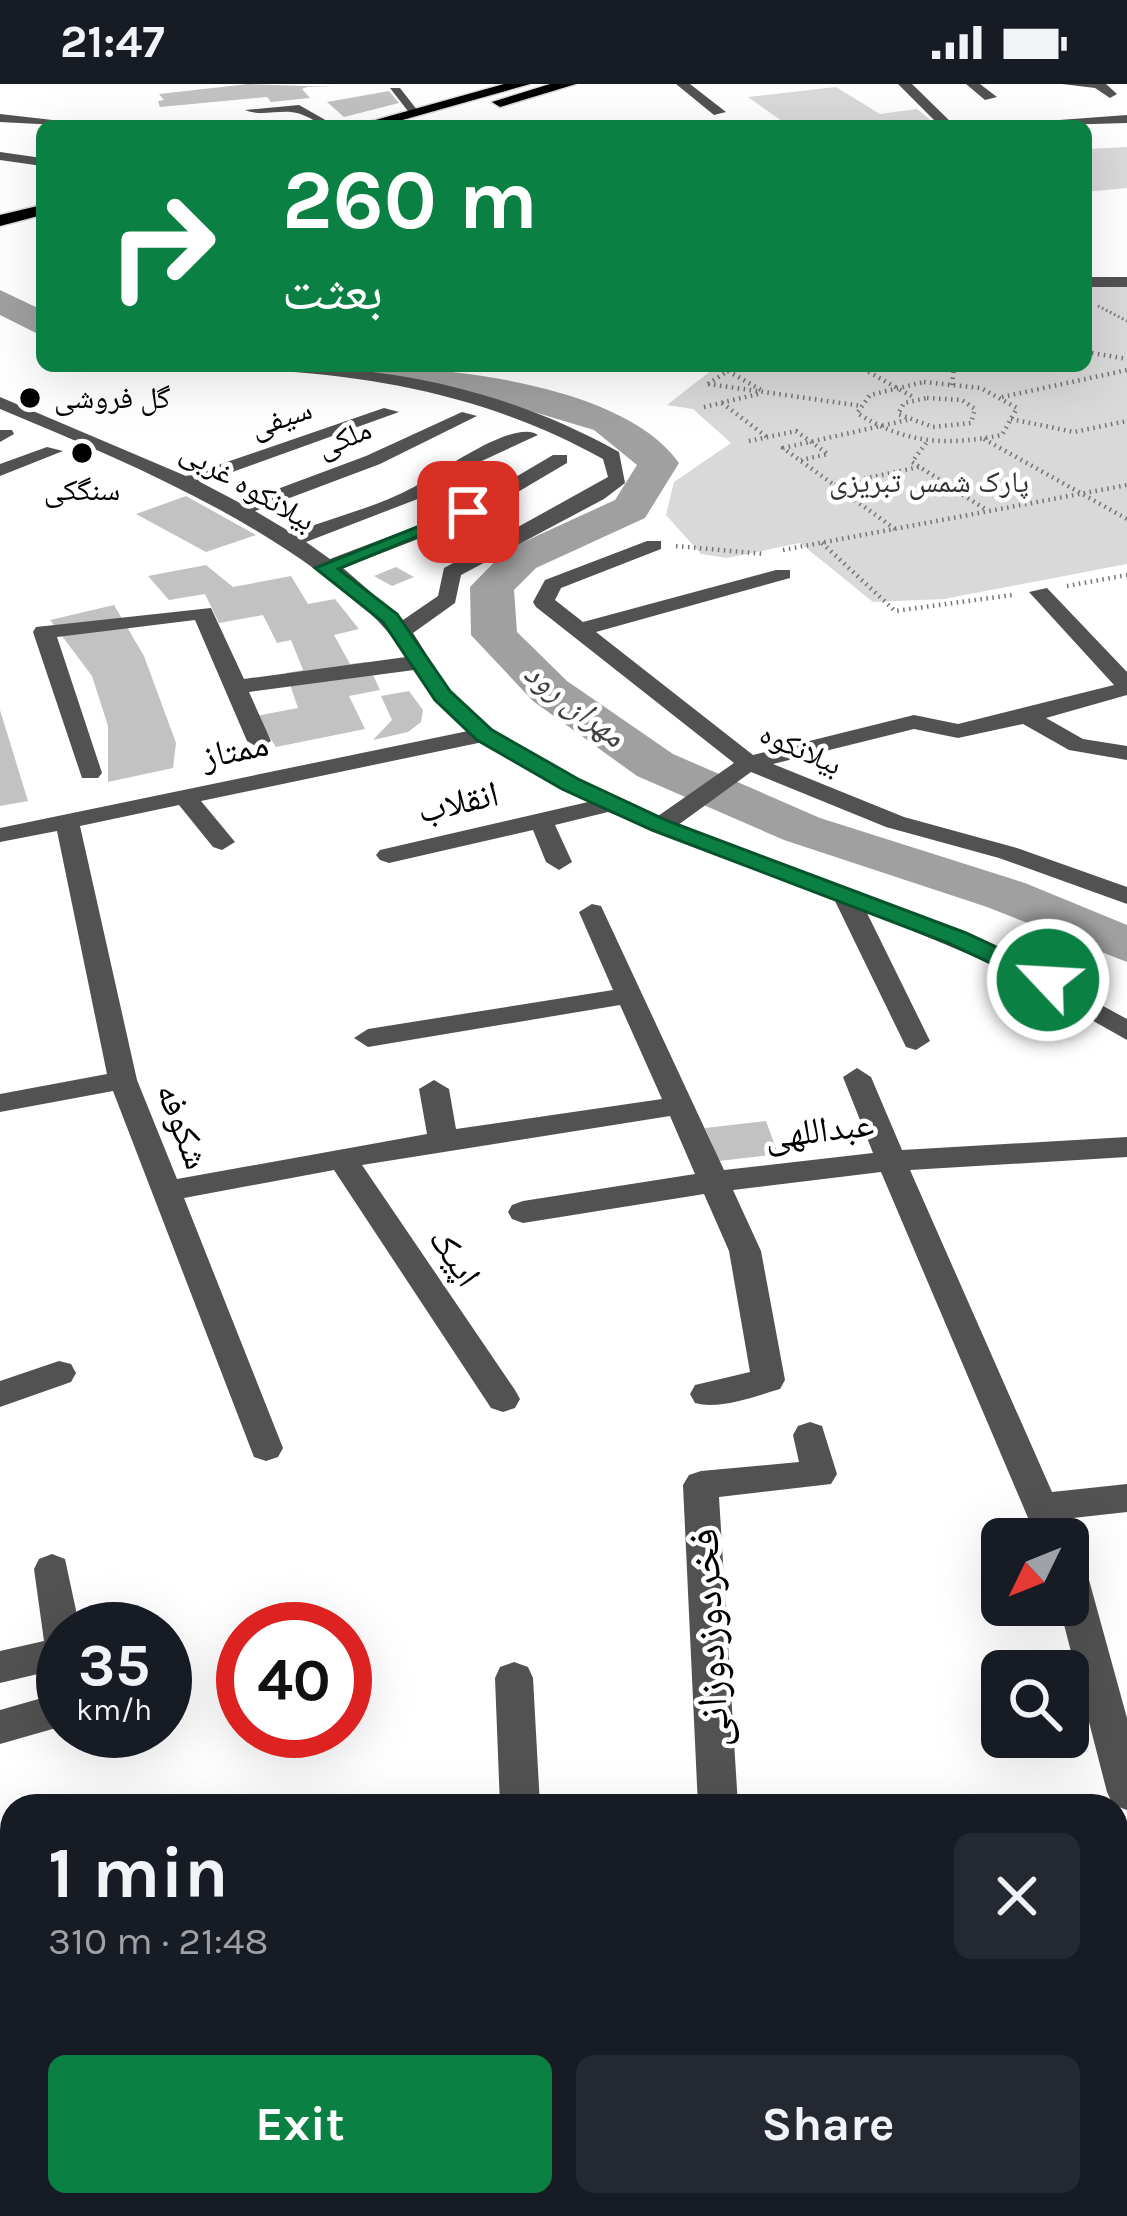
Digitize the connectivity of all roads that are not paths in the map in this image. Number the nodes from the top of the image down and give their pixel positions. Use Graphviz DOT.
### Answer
graph roads {
  1 [pos="522,84"];
  2 [pos="568,84"];
  3 [pos="682,84"];
  4 [pos="904,84"];
  5 [pos="972,84"];
  6 [pos="1068,84"];
  7 [pos="500,87"];
  8 [pos="395,91"];
  9 [pos="1110,94"];
  10 [pos="990,97"];
  11 [pos="252,110"];
  12 [pos="1039,110"];
  13 [pos="719,112"];
  14 [pos="0,118"];
  15 [pos="1127,118"];
  16 [pos="413,119"];
  17 [pos="318,120"];
  18 [pos="943,120"];
  19 [pos="1051,120"];
  20 [pos="36,122"];
  21 [pos="1092,122"];
  22 [pos="0,212"];
  23 [pos="36,216"];
  24 [pos="0,221"];
  25 [pos="0,233"];
  26 [pos="1092,282"];
  27 [pos="1127,282"];
  28 [pos="349,372"];
  29 [pos="0,402"];
  30 [pos="390,412"];
  31 [pos="468,416"];
  32 [pos="529,435"];
  33 [pos="54,451"];
  34 [pos="560,459"];
  35 [pos="0,470"];
  36 [pos="190,481"];
  37 [pos="241,510"];
  38 [pos="289,541"];
  39 [pos="654,545"];
  40 [pos="325,568"];
  41 [pos="783,574"];
  42 [pos="1040,592"];
  43 [pos="579,630"];
  44 [pos="400,632"];
  45 [pos="420,662"];
  46 [pos="236,687"];
  47 [pos="1127,687"];
  48 [pos="1026,716"];
  49 [pos="485,735"];
  50 [pos="259,741"];
  51 [pos="1127,753"];
  52 [pos="749,763"];
  53 [pos="89,773"];
  54 [pos="185,797"];
  55 [pos="614,804"];
  56 [pos="541,820"];
  57 [pos="67,821"];
  58 [pos="660,826"];
  59 [pos="0,835"];
  60 [pos="222,842"];
  61 [pos="388,855"];
  62 [pos="559,862"];
  63 [pos="844,895"];
  64 [pos="1127,896"];
  65 [pos="592,912"];
  66 [pos="627,996"];
  67 [pos="1127,1031"];
  68 [pos="368,1038"];
  69 [pos="916,1042"];
  70 [pos="857,1077"];
  71 [pos="123,1080"];
  72 [pos="434,1089"];
  73 [pos="0,1103"];
  74 [pos="677,1106"];
  75 [pos="442,1141"];
  76 [pos="1127,1147"];
  77 [pos="342,1159"];
  78 [pos="892,1161"];
  79 [pos="712,1182"];
  80 [pos="166,1191"];
  81 [pos="523,1212"];
  82 [pos="59,1373"];
  83 [pos="0,1394"];
  84 [pos="707,1394"];
  85 [pos="503,1399"];
  86 [pos="810,1435"];
  87 [pos="266,1448"];
  88 [pos="1127,1498"];
  89 [pos="1046,1518"];
  90 [pos="1064,1518"];
  91 [pos="52,1569"];
  92 [pos="57,1602"];
  93 [pos="1083,1626"];
  94 [pos="36,1656"];
  95 [pos="0,1667"];
  96 [pos="514,1678"];
  97 [pos="36,1717"];
  98 [pos="0,1727"];
  99 [pos="1127,1792"];
  100 [pos="519,1794"];
  101 [pos="717,1794"];
  1 -- 7 [label="highway"];
  2 -- 16 [label="highway"];
  3 -- 13 [label="street"];
  4 -- 18 [label="street"];
  5 -- 10 [label="street"];
  6 -- 9 [label="street"];
  7 -- 16 [label="highway"];
  8 -- 16 [label="street"];
  11 -- 17 [label="street"];
  12 -- 19 [label="street"];
  14 -- 20 [label="street"];
  15 -- 21 [label="street"];
  22 -- 23 [label="street"];
  23 -- 24 [label="highway"];
  23 -- 25 [label="highway"];
  26 -- 27 [label="street"];
  28 -- 44 [label="street"];
  29 -- 36 [label="street, بیلانکوه غربی"];
  30 -- 36 [label="street, سیفی"];
  31 -- 37 [label="street, ملکی"];
  32 -- 38 [label="street"];
  33 -- 35 [label="street"];
  34 -- 40 [label="street"];
  36 -- 37 [label="street, بیلانکوه غربی"];
  37 -- 38 [label="street, بیلانکوه غربی"];
  38 -- 40 [label="street, بیلانکوه غربی"];
  39 -- 43 [label="street, بیلانکوه"];
  40 -- 44 [label="street, بیلانکوه غربی"];
  41 -- 43 [label="street"];
  42 -- 47 [label="street"];
  43 -- 52 [label="street, بیلانکوه"];
  44 -- 45 [label="street, بیلانکوه غربی"];
  45 -- 46 [label="street"];
  45 -- 49 [label="street, بیلانکوه غربی"];
  46 -- 50 [label="street"];
  46 -- 53 [label="street"];
  47 -- 48 [label="street"];
  48 -- 51 [label="street"];
  48 -- 52 [label="street"];
  49 -- 54 [label="street, ممتاز"];
  49 -- 55 [label="street, بیلانکوه غربی"];
  52 -- 58 [label="street"];
  52 -- 64 [label="street, بیلانکوه"];
  54 -- 57 [label="street, ممتاز"];
  54 -- 60 [label="street"];
  55 -- 56 [label="street, انقلاب"];
  55 -- 58 [label="street, بیلانکوه غربی"];
  56 -- 61 [label="street, انقلاب"];
  56 -- 62 [label="street"];
  57 -- 59 [label="street, ممتاز"];
  57 -- 71 [label="street, شکوفه"];
  58 -- 63 [label="street, بیلانکوه غربی"];
  63 -- 67 [label="street, بیلانکوه غربی"];
  63 -- 69 [label="street"];
  65 -- 66 [label="street"];
  66 -- 68 [label="street"];
  66 -- 74 [label="street"];
  70 -- 78 [label="street"];
  71 -- 73 [label="street"];
  71 -- 80 [label="street, شکوفه"];
  72 -- 75 [label="street"];
  74 -- 75 [label="street"];
  74 -- 79 [label="street"];
  75 -- 77 [label="street"];
  76 -- 78 [label="street, عبداللهی"];
  77 -- 80 [label="street"];
  77 -- 85 [label="street, اپیک"];
  78 -- 79 [label="street, عبداللهی"];
  78 -- 89 [label="street"];
  79 -- 81 [label="street, عبداللهی"];
  79 -- 84 [label="street"];
  80 -- 87 [label="street, شکوفه"];
  82 -- 83 [label="street"];
  86 -- 101 [label="street, فخردوزدوزانی"];
  88 -- 90 [label="street"];
  91 -- 92 [label="street"];
  93 -- 99 [label="street"];
  94 -- 95 [label="street"];
  96 -- 100 [label="street"];
  97 -- 98 [label="street"];
}
